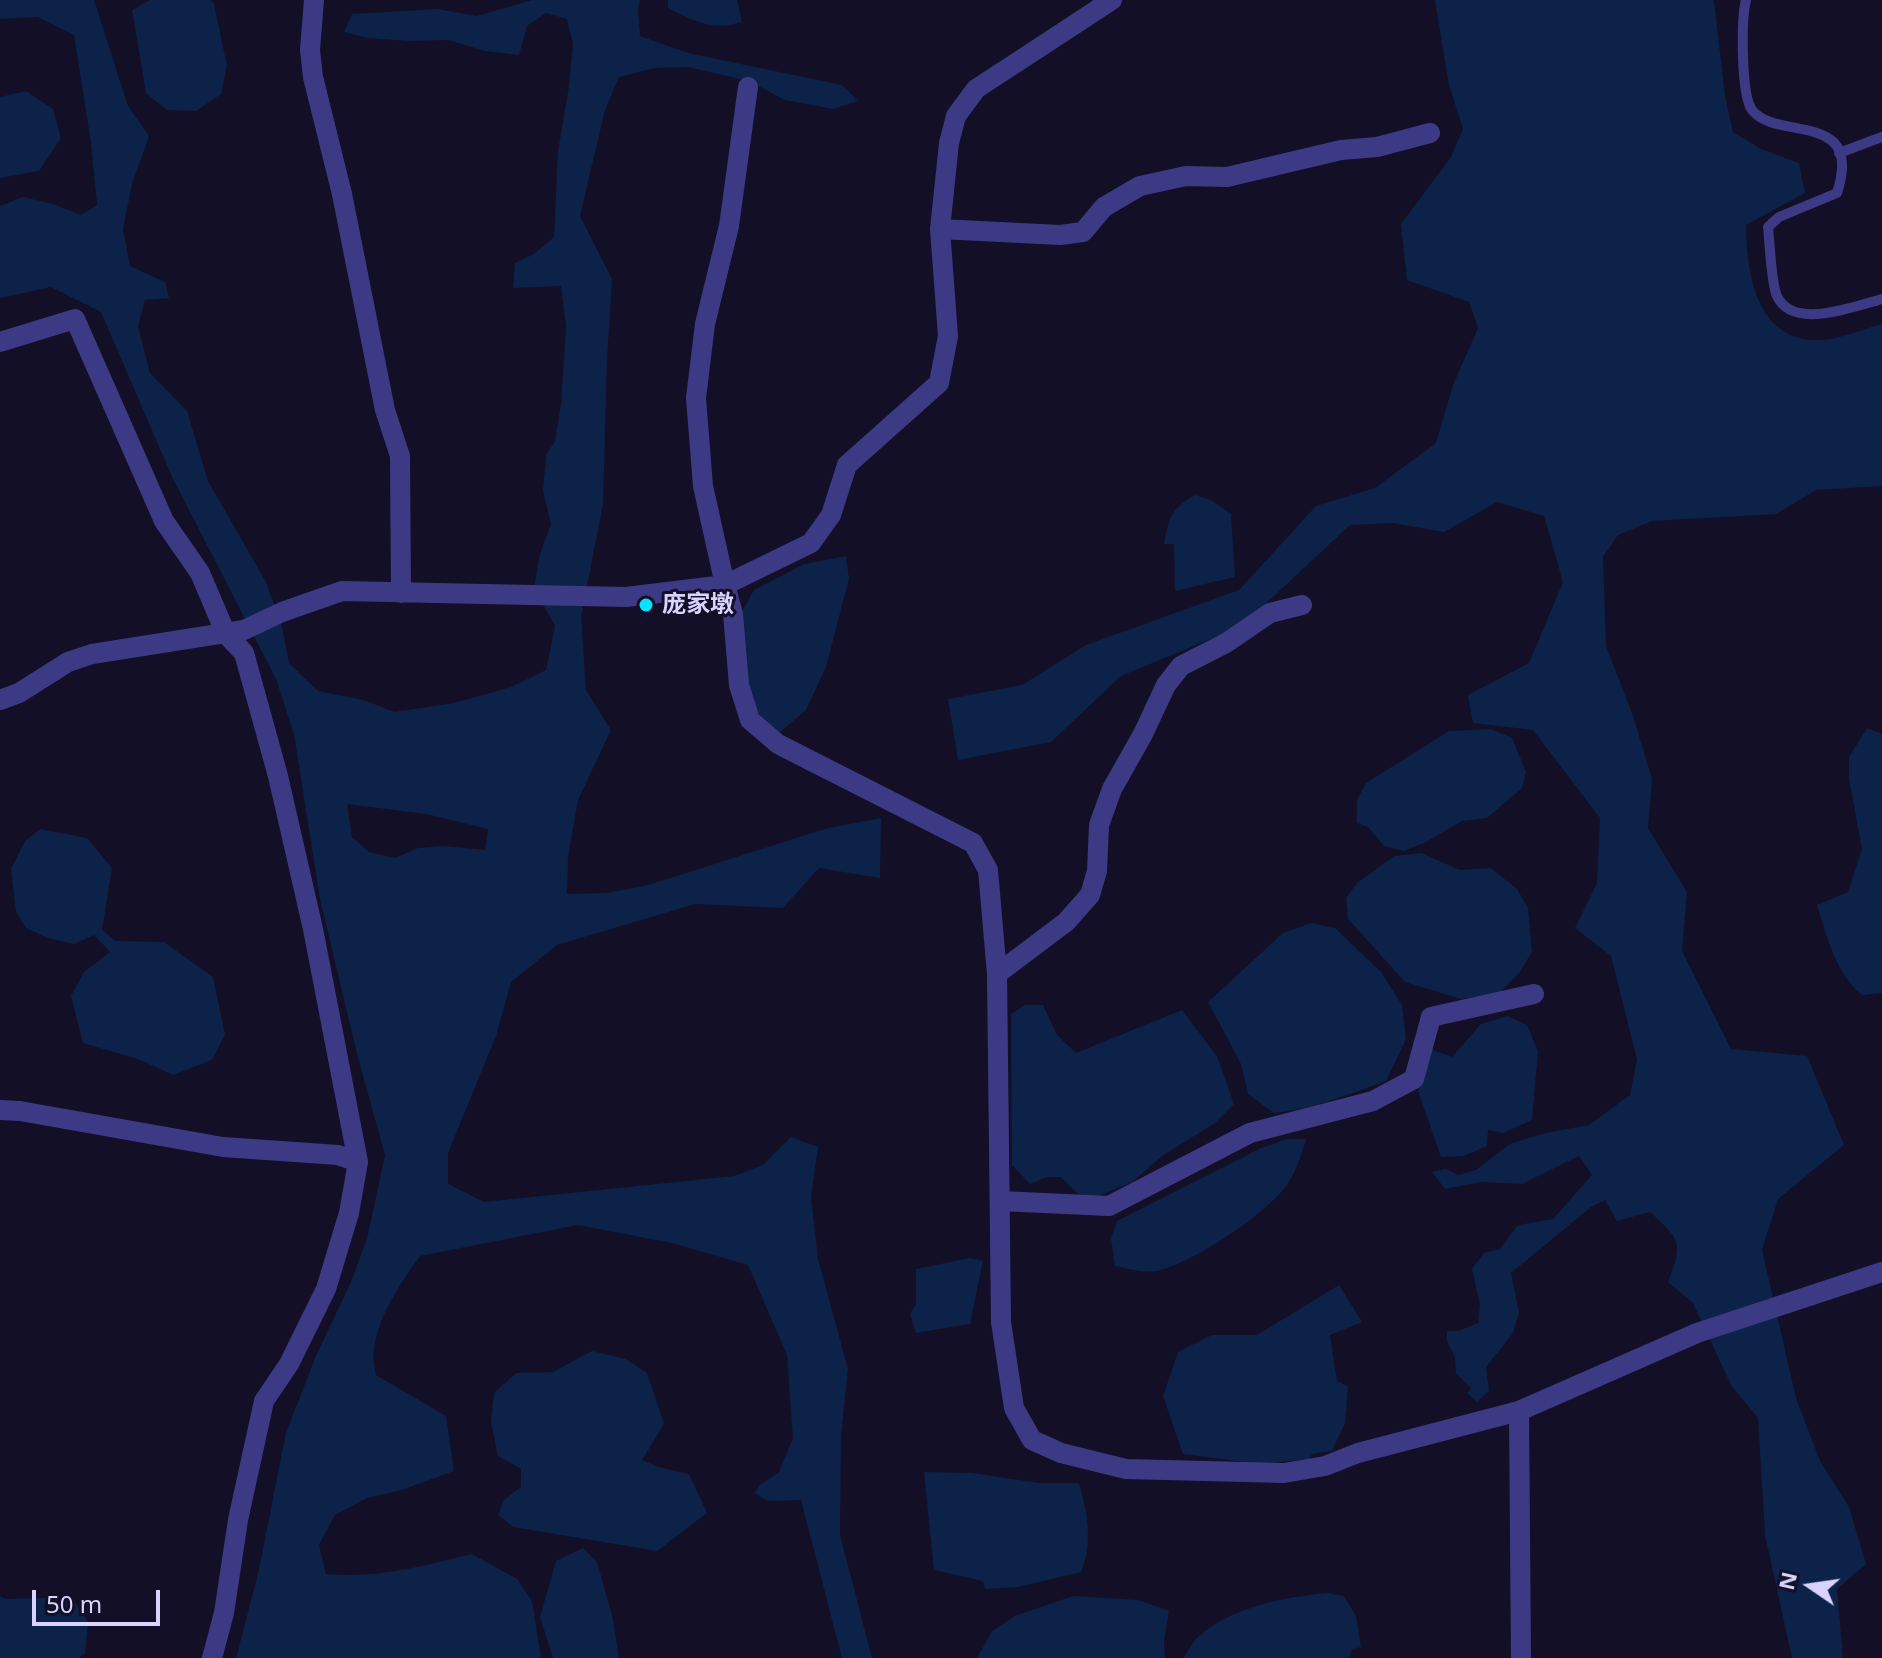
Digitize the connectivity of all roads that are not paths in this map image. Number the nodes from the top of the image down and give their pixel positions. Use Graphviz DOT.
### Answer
graph roads {
  1 [pos="314,0"];
  2 [pos="1112,0"];
  3 [pos="1746,0"];
  4 [pos="748,87"];
  5 [pos="1430,133"];
  6 [pos="1882,137"];
  7 [pos="1839,153"];
  8 [pos="940,229"];
  9 [pos="1882,299"];
  10 [pos="0,342"];
  11 [pos="725,585"];
  12 [pos="401,593"];
  13 [pos="1302,605"];
  14 [pos="235,632"];
  15 [pos="0,700"];
  16 [pos="997,974"];
  17 [pos="1534,994"];
  18 [pos="0,1110"];
  19 [pos="358,1162"];
  20 [pos="1000,1201"];
  21 [pos="1882,1272"];
  22 [pos="1519,1411"];
  23 [pos="212,1658"];
  24 [pos="1521,1658"];
  1 -- 12 [label="street"];
  2 -- 8 [label="street"];
  3 -- 7 [label="lane"];
  4 -- 11 [label="street"];
  5 -- 8 [label="street"];
  6 -- 7 [label="lane"];
  7 -- 9 [label="lane"];
  8 -- 11 [label="street"];
  10 -- 14 [label="street"];
  11 -- 12 [label="street"];
  11 -- 16 [label="street"];
  12 -- 14 [label="street"];
  13 -- 16 [label="street"];
  14 -- 15 [label="street"];
  14 -- 19 [label="street"];
  16 -- 20 [label="street"];
  17 -- 20 [label="street"];
  18 -- 19 [label="street"];
  19 -- 23 [label="street"];
  20 -- 22 [label="street"];
  21 -- 22 [label="street"];
  22 -- 24 [label="street"];
}
